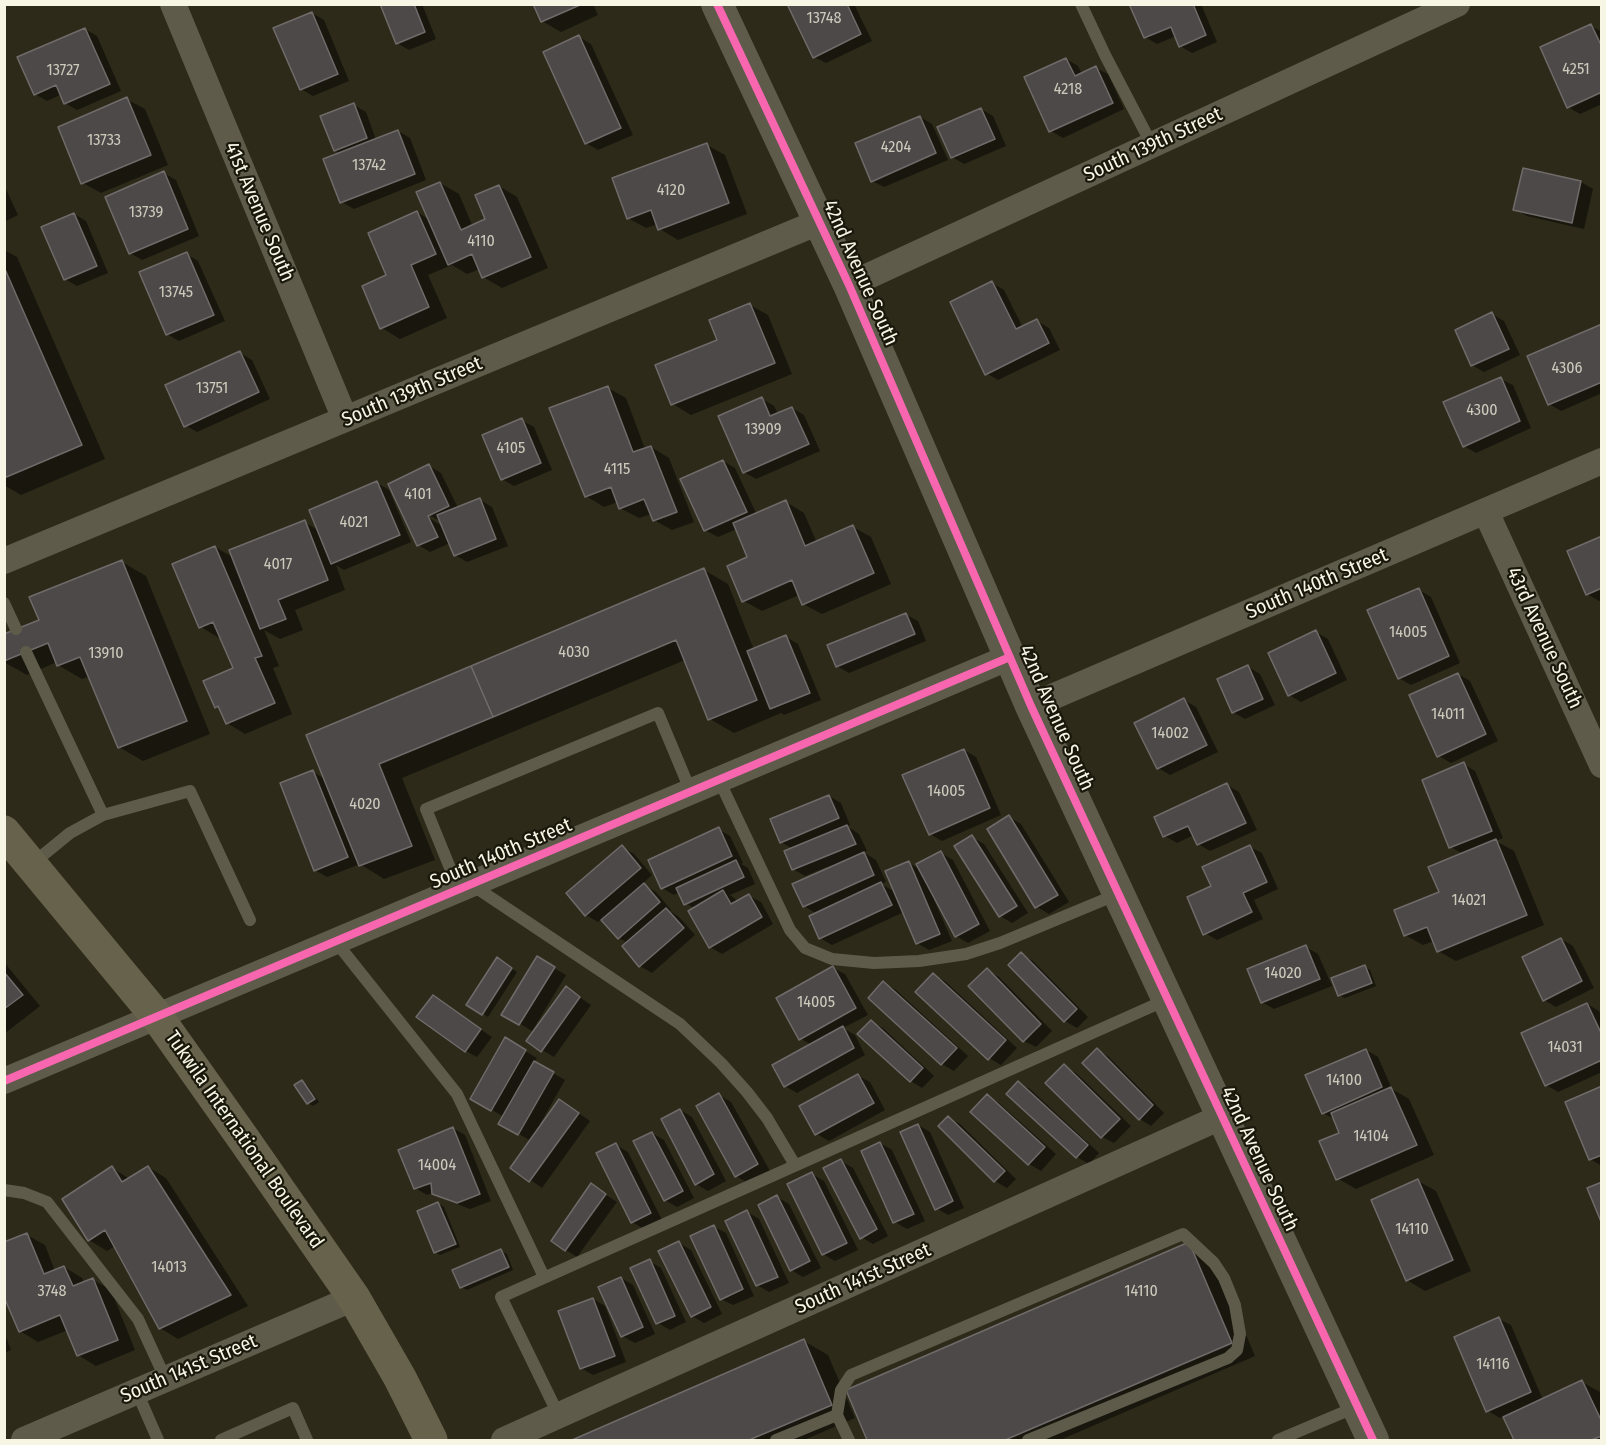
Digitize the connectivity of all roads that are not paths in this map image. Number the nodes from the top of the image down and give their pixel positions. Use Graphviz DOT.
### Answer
graph roads {
  1 [pos="173,4"];
  2 [pos="717,4"];
  3 [pos="1081,4"];
  4 [pos="1457,4"];
  5 [pos="1152,145"];
  6 [pos="819,222"];
  7 [pos="849,285"];
  8 [pos="345,419"];
  9 [pos="1602,460"];
  10 [pos="1486,512"];
  11 [pos="4,561"];
  12 [pos="4,603"];
  13 [pos="16,629"];
  14 [pos="26,652"];
  15 [pos="1010,657"];
  16 [pos="1031,706"];
  17 [pos="1602,765"];
  18 [pos="719,780"];
  19 [pos="691,792"];
  20 [pos="103,815"];
  21 [pos="4,832"];
  22 [pos="32,865"];
  23 [pos="466,887"];
  24 [pos="1118,894"];
  25 [pos="250,920"];
  26 [pos="336,942"];
  27 [pos="1167,999"];
  28 [pos="158,1018"];
  29 [pos="4,1082"];
  30 [pos="1221,1117"];
  31 [pos="795,1166"];
  32 [pos="4,1190"];
  33 [pos="544,1278"];
  34 [pos="354,1298"];
  35 [pos="166,1380"];
  36 [pos="137,1392"];
  37 [pos="1356,1407"];
  38 [pos="837,1415"];
  39 [pos="559,1416"];
  40 [pos="24,1440"];
  41 [pos="158,1440"];
  42 [pos="221,1440"];
  43 [pos="307,1440"];
  44 [pos="431,1440"];
  45 [pos="504,1440"];
  46 [pos="776,1440"];
  47 [pos="849,1440"];
  48 [pos="1028,1440"];
  49 [pos="1278,1440"];
  50 [pos="1373,1440"];
  1 -- 8 [label="street, 41st Avenue South"];
  2 -- 6 [label="street, 42nd Avenue South"];
  3 -- 5 [label="lane"];
  4 -- 5 [label="street, South 139th Street"];
  5 -- 7 [label="street, South 139th Street"];
  6 -- 7 [label="street, 42nd Avenue South"];
  6 -- 8 [label="street, South 139th Street"];
  7 -- 15 [label="street, 42nd Avenue South"];
  8 -- 11 [label="street, South 139th Street"];
  9 -- 10 [label="street, South 140th Street"];
  10 -- 16 [label="street, South 140th Street"];
  10 -- 17 [label="street, 43rd Avenue South"];
  12 -- 13 [label="lane"];
  14 -- 20 [label="lane"];
  15 -- 16 [label="street, 42nd Avenue South"];
  15 -- 18 [label="street, South 140th Street"];
  16 -- 24 [label="street, 42nd Avenue South"];
  18 -- 19 [label="street, South 140th Street"];
  18 -- 24 [label="lane"];
  19 -- 23 [label="street, South 140th Street"];
  19 -- 23 [label="lane"];
  20 -- 22 [label="lane"];
  20 -- 25 [label="lane"];
  21 -- 22 [label="main road, Tukwila International Boulevard"];
  22 -- 28 [label="main road, Tukwila International Boulevard"];
  23 -- 26 [label="street, South 140th Street"];
  23 -- 31 [label="lane"];
  24 -- 27 [label="street, 42nd Avenue South"];
  26 -- 28 [label="street, South 140th Street"];
  26 -- 33 [label="lane"];
  27 -- 30 [label="street, 42nd Avenue South"];
  27 -- 31 [label="lane"];
  28 -- 29 [label="street, South 140th Street"];
  28 -- 34 [label="main road, Tukwila International Boulevard"];
  30 -- 37 [label="street, 42nd Avenue South"];
  30 -- 39 [label="street, South 141st Street"];
  31 -- 33 [label="lane"];
  32 -- 35 [label="lane"];
  33 -- 39 [label="lane"];
  34 -- 35 [label="street, South 141st Street"];
  34 -- 44 [label="main road, Tukwila International Boulevard"];
  35 -- 36 [label="street, South 141st Street"];
  36 -- 40 [label="street, South 141st Street"];
  36 -- 41 [label="lane"];
  37 -- 49 [label="lane"];
  37 -- 50 [label="street, 42nd Avenue South"];
  38 -- 46 [label="lane"];
  38 -- 47 [label="lane"];
  38 -- 48 [label="lane"];
  39 -- 45 [label="street, South 141st Street"];
  42 -- 43 [label="lane"];
}
